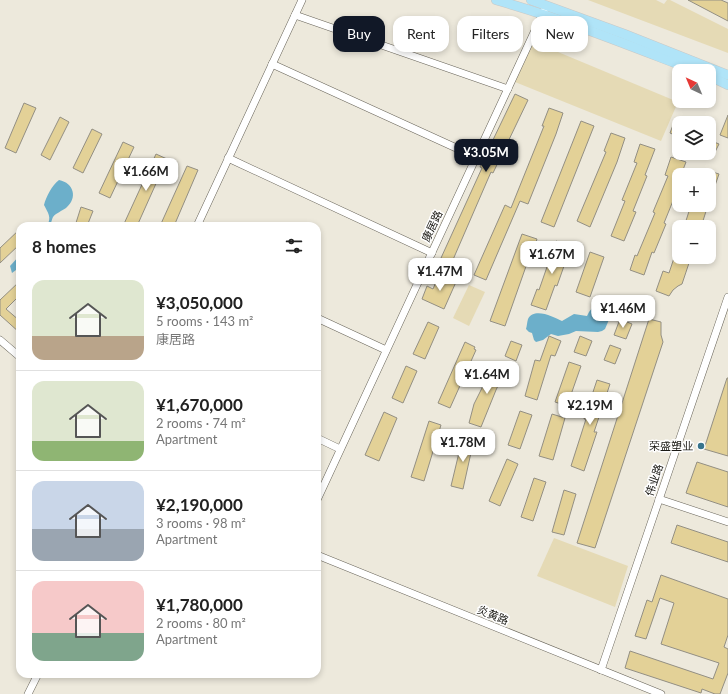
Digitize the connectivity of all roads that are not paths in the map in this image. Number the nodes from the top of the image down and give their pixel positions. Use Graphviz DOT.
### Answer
graph roads {
  1 [pos="302,0"];
  2 [pos="496,0"];
  3 [pos="531,0"];
  4 [pos="546,5"];
  5 [pos="543,14"];
  6 [pos="295,15"];
  7 [pos="272,64"];
  8 [pos="678,64"];
  9 [pos="728,75"];
  10 [pos="716,79"];
  11 [pos="728,85"];
  12 [pos="508,89"];
  13 [pos="476,157"];
  14 [pos="228,158"];
  15 [pos="199,222"];
  16 [pos="432,253"];
  17 [pos="728,297"];
  18 [pos="321,320"];
  19 [pos="0,340"];
  20 [pos="386,350"];
  21 [pos="16,354"];
  22 [pos="321,440"];
  23 [pos="340,450"];
  24 [pos="321,491"];
  25 [pos="659,499"];
  26 [pos="728,522"];
  27 [pos="321,557"];
  28 [pos="601,670"];
  29 [pos="36,678"];
  30 [pos="28,694"];
  31 [pos="661,694"];
  1 -- 6 [label="street"];
  2 -- 5 [label="main road"];
  3 -- 4 [label="main road"];
  4 -- 5 [label="street, 康居路"];
  4 -- 9 [label="main road"];
  5 -- 8 [label="main road"];
  5 -- 12 [label="street, 康居路"];
  6 -- 7 [label="street"];
  6 -- 12 [label="street"];
  7 -- 13 [label="street"];
  7 -- 14 [label="street"];
  10 -- 11 [label="main road"];
  12 -- 13 [label="street, 康居路"];
  13 -- 16 [label="street, 康居路"];
  14 -- 15 [label="street"];
  14 -- 16 [label="street"];
  16 -- 20 [label="street, 康居路"];
  17 -- 25 [label="street, 伟业路"];
  18 -- 20 [label="street"];
  19 -- 21 [label="street"];
  20 -- 23 [label="street, 康居路"];
  22 -- 23 [label="street"];
  23 -- 24 [label="street, 康居路"];
  25 -- 26 [label="street"];
  25 -- 28 [label="street, 伟业路"];
  27 -- 28 [label="street, 炎黄路"];
  28 -- 31 [label="street, 炎黄路"];
  29 -- 30 [label="street"];
}
